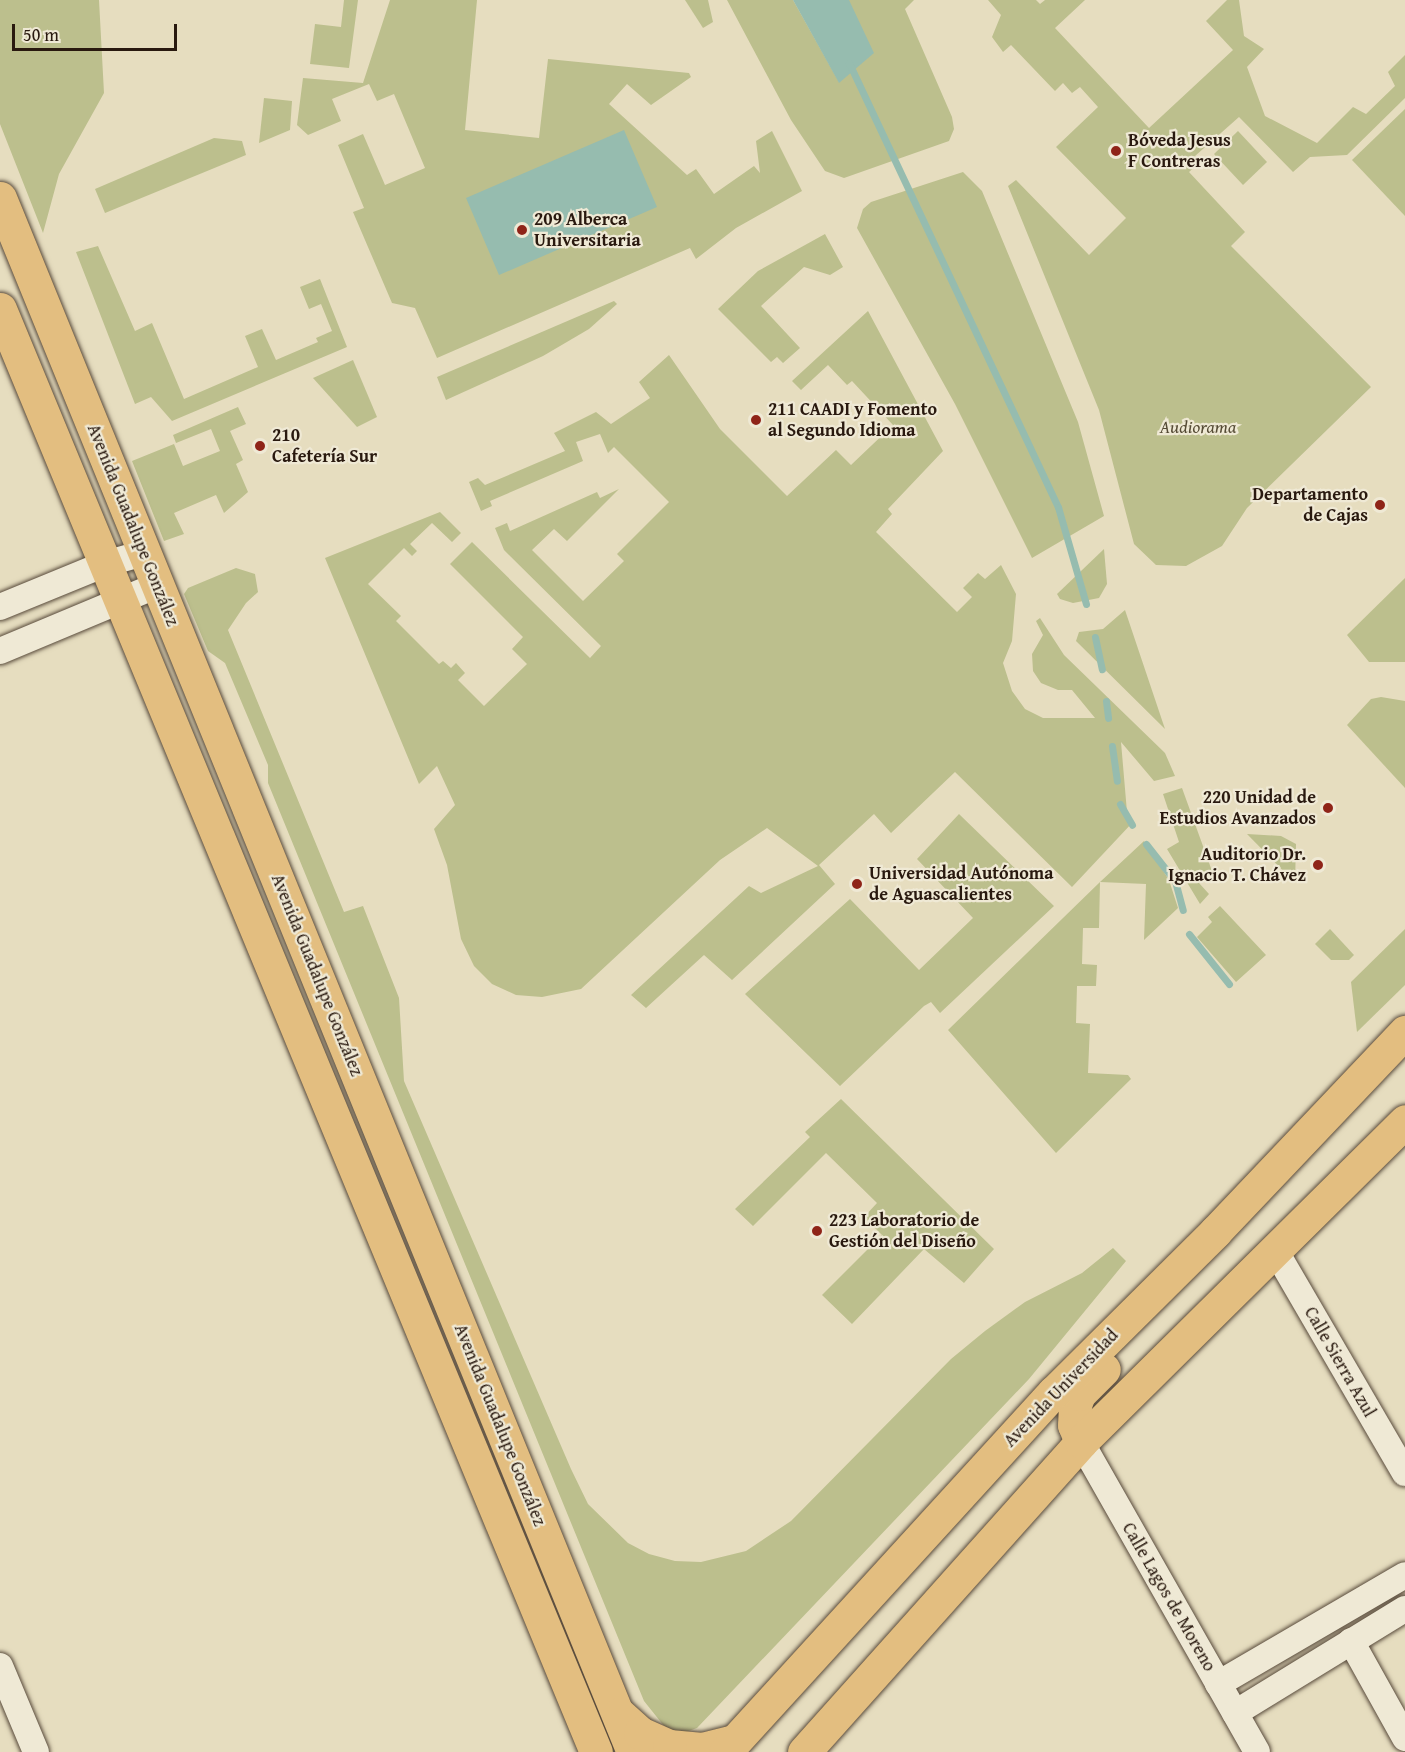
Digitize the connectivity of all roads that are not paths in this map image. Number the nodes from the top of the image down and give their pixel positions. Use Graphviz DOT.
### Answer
graph roads {
  1 [pos="0,198"];
  2 [pos="0,309"];
  3 [pos="144,553"];
  4 [pos="105,564"];
  5 [pos="158,585"];
  6 [pos="120,601"];
  7 [pos="0,607"];
  8 [pos="0,651"];
  9 [pos="1405,1032"];
  10 [pos="1405,1121"];
  11 [pos="1215,1232"];
  12 [pos="1275,1250"];
  13 [pos="1081,1442"];
  14 [pos="1405,1473"];
  15 [pos="1405,1575"];
  16 [pos="1405,1609"];
  17 [pos="575,1610"];
  18 [pos="542,1621"];
  19 [pos="1351,1641"];
  20 [pos="0,1666"];
  21 [pos="1218,1684"];
  22 [pos="616,1712"];
  23 [pos="1235,1713"];
  24 [pos="1405,1738"];
  25 [pos="729,1747"];
  26 [pos="36,1752"];
  27 [pos="596,1752"];
  28 [pos="633,1752"];
  29 [pos="804,1752"];
  30 [pos="1257,1752"];
  1 -- 3 [label="main road, Avenida Guadalupe González"];
  2 -- 4 [label="main road, Avenida Guadalupe González"];
  3 -- 4 [label="street"];
  3 -- 5 [label="main road, Avenida Guadalupe González"];
  4 -- 6 [label="main road, Avenida Guadalupe González"];
  4 -- 7 [label="street"];
  5 -- 6 [label="street"];
  5 -- 17 [label="main road, Avenida Guadalupe González"];
  6 -- 8 [label="street"];
  6 -- 18 [label="main road, Avenida Guadalupe González"];
  9 -- 11 [label="main road, Avenida Universidad"];
  10 -- 12 [label="main road"];
  11 -- 13 [label="main road"];
  11 -- 25 [label="main road, Avenida Universidad"];
  12 -- 13 [label="main road"];
  12 -- 14 [label="street, Calle Sierra Azul"];
  13 -- 21 [label="street, Calle Lagos de Moreno"];
  13 -- 29 [label="main road"];
  15 -- 21 [label="street"];
  16 -- 19 [label="street"];
  17 -- 18 [label="main road"];
  17 -- 22 [label="main road, Avenida Guadalupe González"];
  18 -- 27 [label="main road, Avenida Guadalupe González"];
  19 -- 23 [label="street"];
  19 -- 24 [label="street"];
  20 -- 26 [label="street"];
  21 -- 23 [label="street, Calle Lagos de Moreno"];
  22 -- 25 [label="main road"];
  22 -- 28 [label="main road, Avenida Guadalupe González"];
  23 -- 30 [label="street, Calle Lagos de Moreno"];
}
